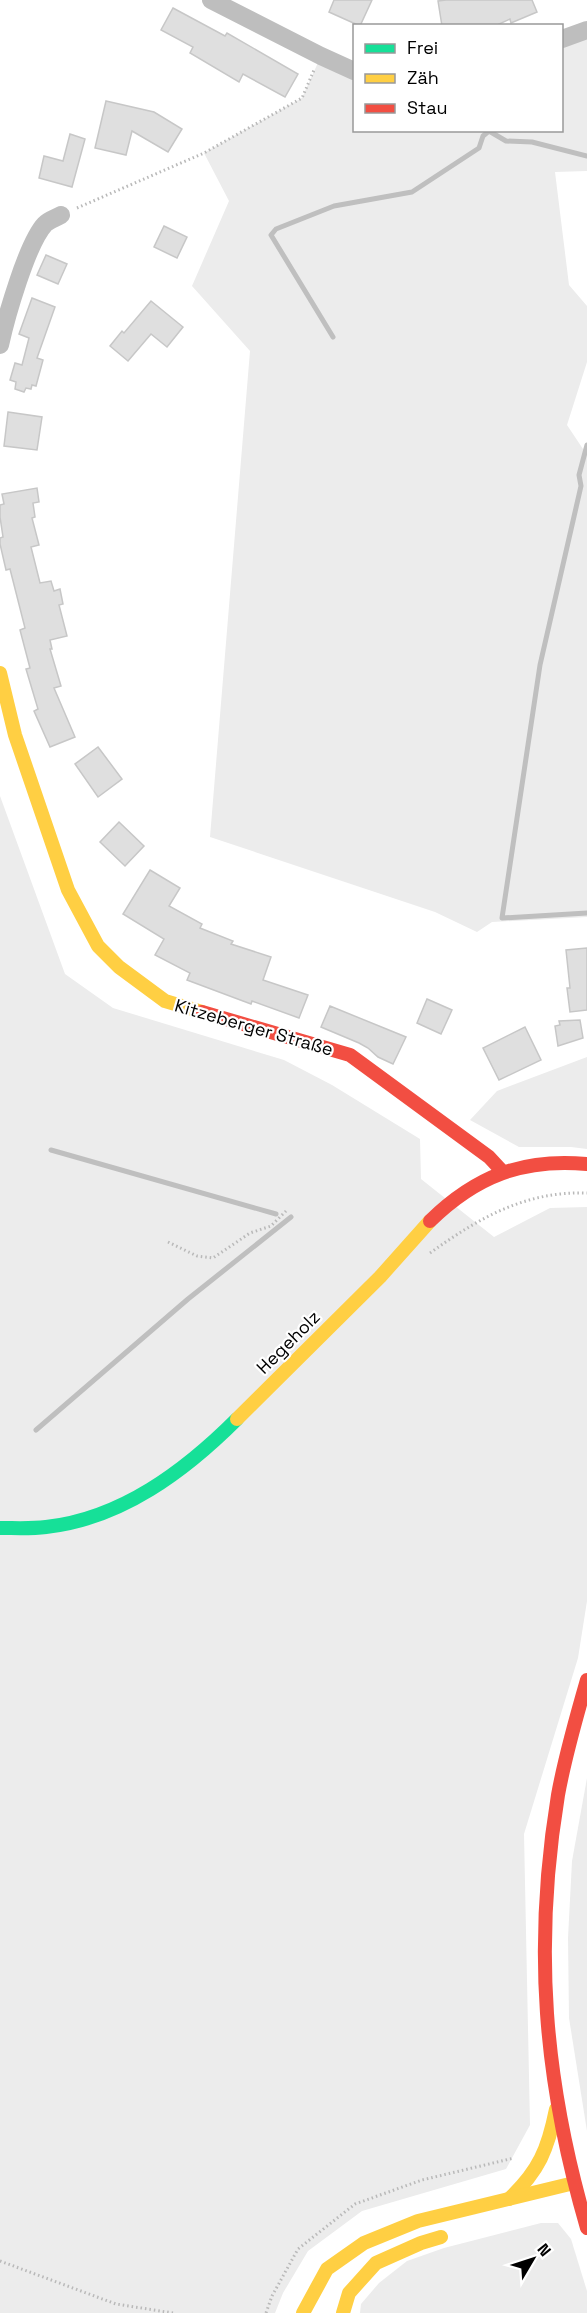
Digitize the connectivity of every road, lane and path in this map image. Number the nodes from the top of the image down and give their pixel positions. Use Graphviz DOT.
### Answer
graph roads {
  1 [pos="211,0"];
  2 [pos="587,30"];
  3 [pos="563,38"];
  4 [pos="321,57"];
  5 [pos="353,71"];
  6 [pos="61,215"];
  7 [pos="0,345"];
  8 [pos="0,673"];
  9 [pos="8,731"];
  10 [pos="587,1164"];
  11 [pos="502,1171"];
  12 [pos="286,1211"];
  13 [pos="168,1242"];
  14 [pos="0,1528"];
  15 [pos="587,1680"];
  16 [pos="556,2109"];
  17 [pos="574,2183"];
  18 [pos="509,2199"];
  19 [pos="587,2228"];
  20 [pos="455,2234"];
  21 [pos="0,2261"];
  22 [pos="173,2313"];
  23 [pos="303,2313"];
  24 [pos="343,2313"];
  1 -- 4 [label="street"];
  2 -- 3 [label="street"];
  4 -- 5 [label="street"];
  4 -- 6 [label="path"];
  6 -- 7 [label="street"];
  8 -- 9 [label="main road, Kitzeberger Straße"];
  9 -- 11 [label="main road, Kitzeberger Straße"];
  10 -- 11 [label="main road, Hegeholz"];
  11 -- 14 [label="main road, Hegeholz"];
  12 -- 13 [label="path"];
  15 -- 16 [label="main road"];
  16 -- 17 [label="main road"];
  16 -- 18 [label="main road"];
  17 -- 18 [label="main road"];
  17 -- 19 [label="main road"];
  18 -- 23 [label="main road"];
  20 -- 24 [label="main road"];
  21 -- 22 [label="path"];
}
